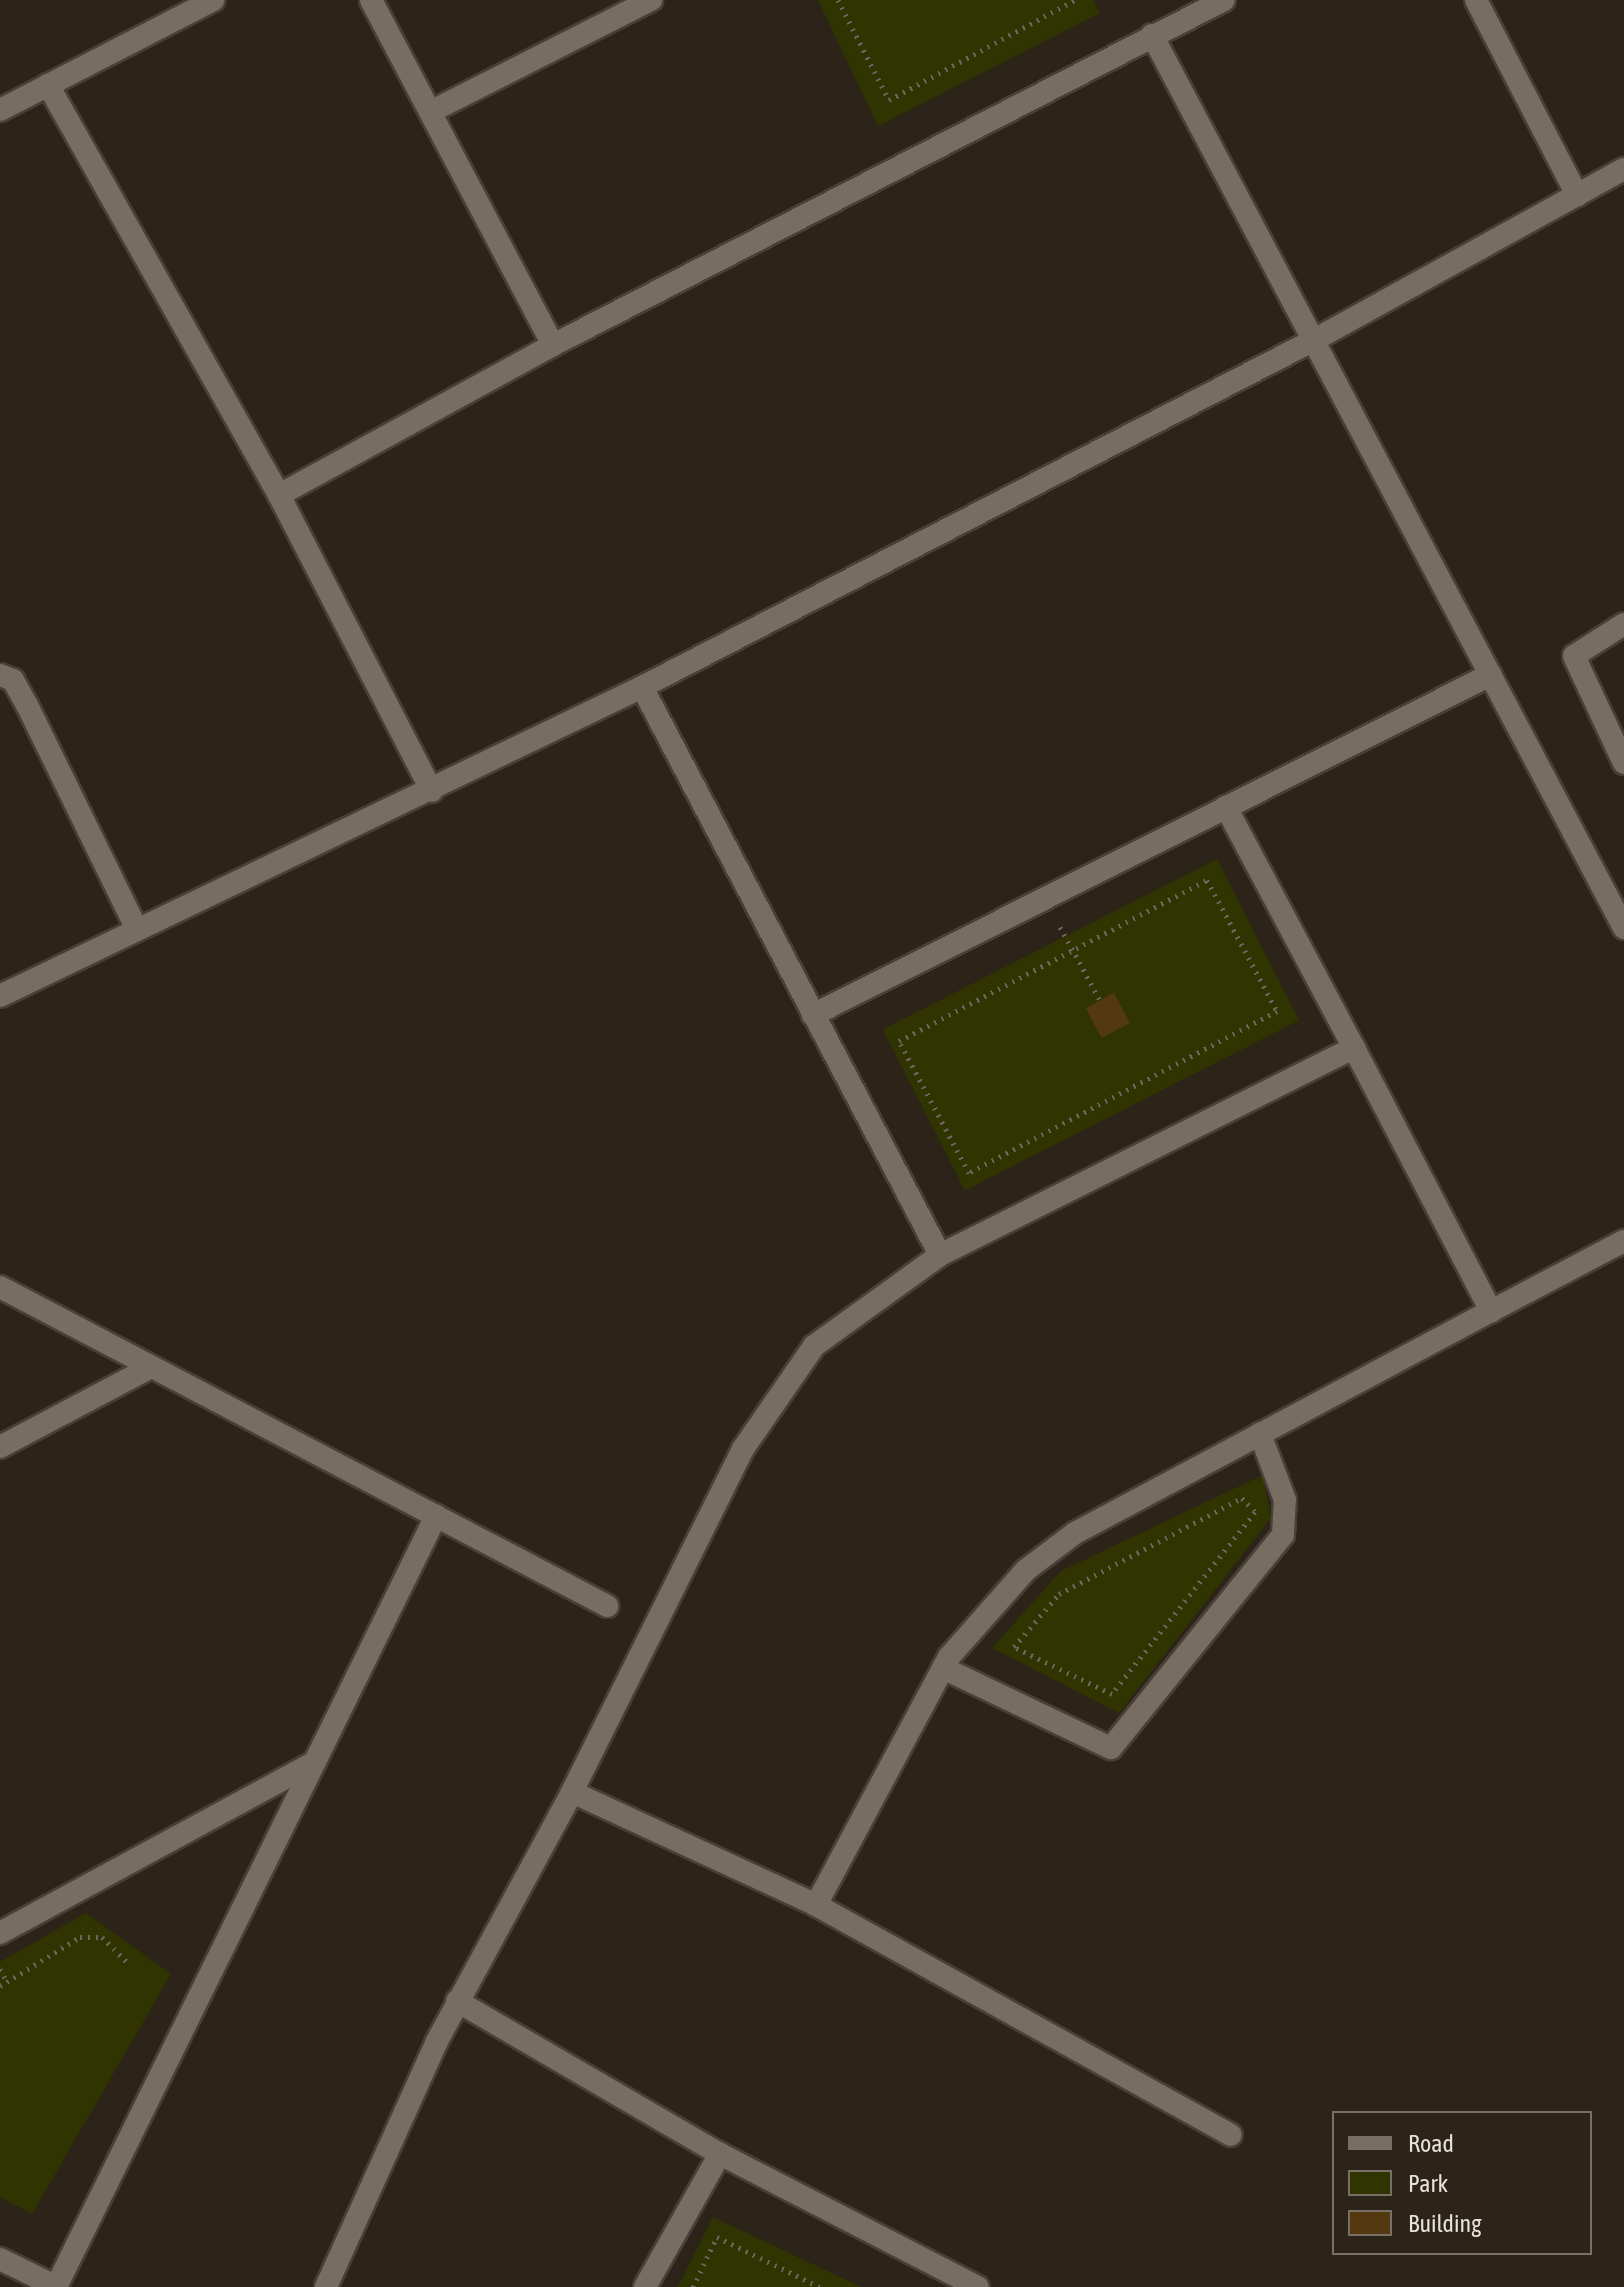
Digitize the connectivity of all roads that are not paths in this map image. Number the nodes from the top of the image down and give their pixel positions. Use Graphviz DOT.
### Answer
graph roads {
  1 [pos="213,0"];
  2 [pos="371,0"];
  3 [pos="651,0"];
  4 [pos="1224,0"];
  5 [pos="1476,0"];
  6 [pos="1152,35"];
  7 [pos="48,85"];
  8 [pos="0,110"];
  9 [pos="432,111"];
  10 [pos="1624,169"];
  11 [pos="1577,195"];
  12 [pos="1314,340"];
  13 [pos="553,345"];
  14 [pos="279,495"];
  15 [pos="1624,624"];
  16 [pos="0,675"];
  17 [pos="1490,675"];
  18 [pos="642,687"];
  19 [pos="1624,763"];
  20 [pos="432,791"];
  21 [pos="1226,807"];
  22 [pos="1624,928"];
  23 [pos="137,930"];
  24 [pos="0,996"];
  25 [pos="813,1015"];
  26 [pos="1354,1048"];
  27 [pos="1624,1241"];
  28 [pos="940,1255"];
  29 [pos="0,1287"];
  30 [pos="1491,1311"];
  31 [pos="151,1367"];
  32 [pos="1260,1434"];
  33 [pos="0,1447"];
  34 [pos="436,1516"];
  35 [pos="607,1606"];
  36 [pos="943,1668"];
  37 [pos="315,1762"];
  38 [pos="572,1792"];
  39 [pos="816,1905"];
  40 [pos="0,1933"];
  41 [pos="457,2001"];
  42 [pos="1231,2135"];
  43 [pos="720,2154"];
  44 [pos="0,2259"];
  45 [pos="944,2280"];
  46 [pos="56,2287"];
  47 [pos="326,2287"];
  48 [pos="645,2287"];
  49 [pos="978,2287"];
  1 -- 7 [label="street"];
  2 -- 9 [label="street"];
  3 -- 9 [label="street"];
  4 -- 6 [label="street"];
  5 -- 11 [label="street"];
  6 -- 12 [label="street"];
  6 -- 13 [label="street"];
  7 -- 8 [label="street"];
  7 -- 14 [label="street"];
  9 -- 13 [label="street"];
  10 -- 11 [label="street"];
  11 -- 12 [label="street"];
  12 -- 17 [label="street"];
  12 -- 18 [label="street"];
  13 -- 14 [label="street"];
  14 -- 20 [label="street"];
  15 -- 19 [label="street"];
  16 -- 23 [label="street"];
  17 -- 21 [label="street"];
  17 -- 22 [label="street"];
  18 -- 20 [label="street"];
  18 -- 25 [label="street"];
  20 -- 23 [label="street"];
  21 -- 25 [label="street"];
  21 -- 26 [label="street"];
  23 -- 24 [label="street"];
  25 -- 28 [label="street"];
  26 -- 28 [label="street"];
  26 -- 30 [label="street"];
  27 -- 30 [label="street"];
  28 -- 38 [label="street"];
  29 -- 31 [label="street"];
  30 -- 32 [label="street"];
  31 -- 33 [label="street"];
  31 -- 34 [label="street"];
  32 -- 36 [label="street"];
  32 -- 36 [label="street"];
  34 -- 35 [label="street"];
  34 -- 37 [label="street"];
  36 -- 39 [label="street"];
  37 -- 40 [label="street"];
  37 -- 46 [label="street"];
  38 -- 39 [label="street"];
  38 -- 41 [label="street"];
  39 -- 42 [label="street"];
  41 -- 43 [label="street"];
  41 -- 47 [label="street"];
  43 -- 45 [label="street"];
  43 -- 48 [label="street"];
  44 -- 46 [label="street"];
  45 -- 49 [label="street"];
}
